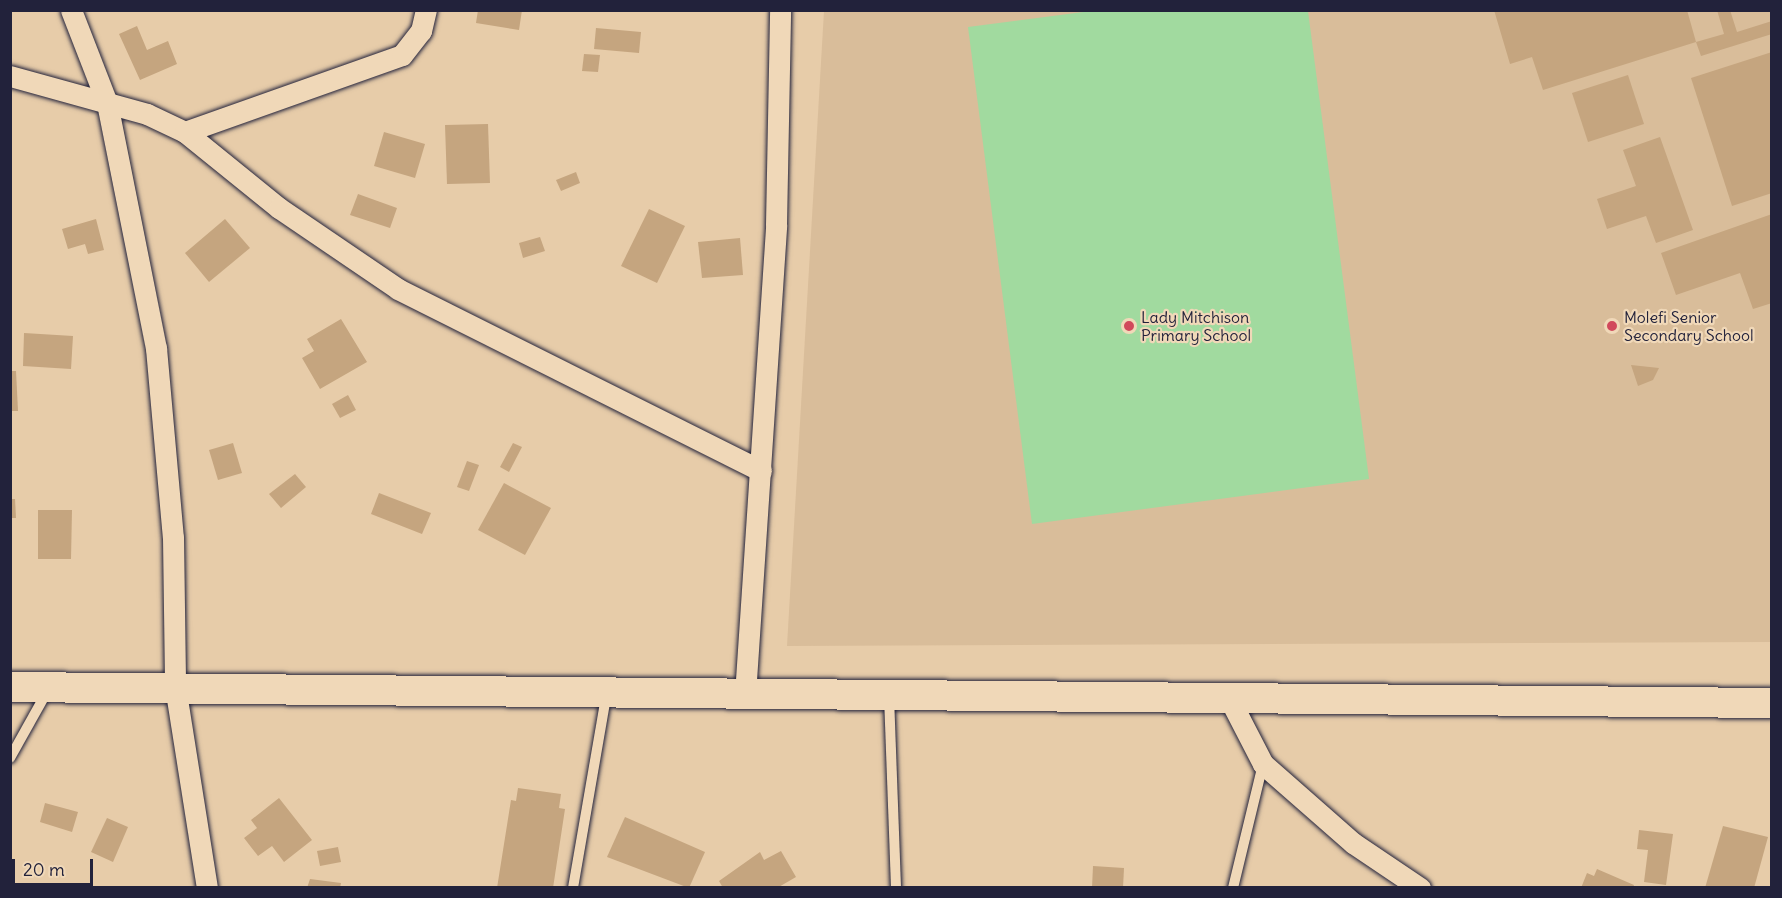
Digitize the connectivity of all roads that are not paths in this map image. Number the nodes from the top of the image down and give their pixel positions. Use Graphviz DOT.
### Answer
graph roads {
  1 [pos="71,10"];
  2 [pos="426,10"];
  3 [pos="780,10"];
  4 [pos="10,76"];
  5 [pos="107,103"];
  6 [pos="185,132"];
  7 [pos="761,471"];
  8 [pos="175,686"];
  9 [pos="10,687"];
  10 [pos="49,687"];
  11 [pos="607,694"];
  12 [pos="745,695"];
  13 [pos="889,695"];
  14 [pos="1230,700"];
  15 [pos="1772,703"];
  16 [pos="10,758"];
  17 [pos="1263,765"];
  18 [pos="207,888"];
  19 [pos="573,888"];
  20 [pos="896,888"];
  21 [pos="1233,888"];
  22 [pos="1420,888"];
  1 -- 5 [label="street"];
  2 -- 6 [label="street"];
  3 -- 7 [label="street"];
  4 -- 5 [label="street"];
  5 -- 6 [label="street"];
  5 -- 8 [label="street"];
  6 -- 7 [label="street"];
  7 -- 12 [label="street"];
  8 -- 10 [label="main road"];
  8 -- 11 [label="main road"];
  8 -- 18 [label="street"];
  9 -- 10 [label="main road"];
  10 -- 16 [label="lane"];
  11 -- 12 [label="main road"];
  11 -- 19 [label="lane"];
  12 -- 13 [label="main road"];
  13 -- 14 [label="main road"];
  13 -- 20 [label="lane"];
  14 -- 15 [label="main road"];
  14 -- 17 [label="street"];
  17 -- 21 [label="lane"];
  17 -- 22 [label="street"];
}
